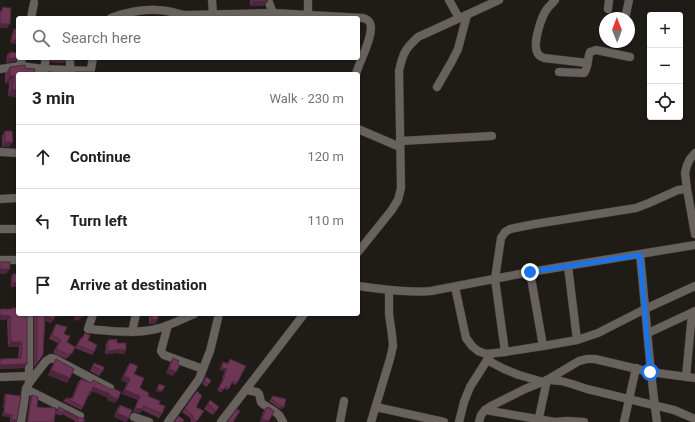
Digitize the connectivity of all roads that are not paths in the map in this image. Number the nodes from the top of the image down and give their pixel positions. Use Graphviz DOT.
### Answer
graph roads {
  1 [pos="212,0"];
  2 [pos="268,0"];
  3 [pos="308,0"];
  4 [pos="449,0"];
  5 [pos="499,0"];
  6 [pos="556,0"];
  7 [pos="609,0"];
  8 [pos="628,0"];
  9 [pos="34,3"];
  10 [pos="608,9"];
  11 [pos="626,12"];
  12 [pos="273,13"];
  13 [pos="213,14"];
  14 [pos="308,15"];
  15 [pos="31,16"];
  16 [pos="118,16"];
  17 [pos="326,16"];
  18 [pos="463,16"];
  19 [pos="360,18"];
  20 [pos="630,57"];
  21 [pos="46,60"];
  22 [pos="70,60"];
  23 [pos="92,60"];
  24 [pos="21,62"];
  25 [pos="587,63"];
  26 [pos="0,69"];
  27 [pos="44,69"];
  28 [pos="70,70"];
  29 [pos="357,72"];
  30 [pos="559,72"];
  31 [pos="437,86"];
  32 [pos="360,130"];
  33 [pos="492,136"];
  34 [pos="400,144"];
  35 [pos="0,152"];
  36 [pos="16,153"];
  37 [pos="695,153"];
  38 [pos="687,189"];
  39 [pos="16,198"];
  40 [pos="0,199"];
  41 [pos="693,211"];
  42 [pos="0,229"];
  43 [pos="16,229"];
  44 [pos="695,234"];
  45 [pos="695,245"];
  46 [pos="360,249"];
  47 [pos="640,255"];
  48 [pos="0,260"];
  49 [pos="16,260"];
  50 [pos="568,266"];
  51 [pos="530,272"];
  52 [pos="495,279"];
  53 [pos="360,286"];
  54 [pos="455,286"];
  55 [pos="695,286"];
  56 [pos="389,290"];
  57 [pos="645,309"];
  58 [pos="694,312"];
  59 [pos="29,316"];
  60 [pos="92,316"];
  61 [pos="136,316"];
  62 [pos="189,316"];
  63 [pos="219,316"];
  64 [pos="302,316"];
  65 [pos="168,325"];
  66 [pos="132,332"];
  67 [pos="648,333"];
  68 [pos="578,340"];
  69 [pos="544,346"];
  70 [pos="505,352"];
  71 [pos="489,357"];
  72 [pos="636,368"];
  73 [pos="203,369"];
  74 [pos="650,372"];
  75 [pos="0,377"];
  76 [pos="691,378"];
  77 [pos="545,381"];
  78 [pos="28,383"];
  79 [pos="110,388"];
  80 [pos="246,390"];
  81 [pos="629,399"];
  82 [pos="344,401"];
  83 [pos="654,405"];
  84 [pos="376,407"];
  85 [pos="485,410"];
  86 [pos="80,416"];
  87 [pos="134,417"];
  88 [pos="695,419"];
  89 [pos="538,420"];
  90 [pos="21,422"];
  91 [pos="149,422"];
  92 [pos="168,422"];
  93 [pos="221,422"];
  94 [pos="283,422"];
  95 [pos="340,422"];
  96 [pos="371,422"];
  97 [pos="444,422"];
  98 [pos="459,422"];
  99 [pos="479,422"];
  100 [pos="584,422"];
  101 [pos="624,422"];
  102 [pos="657,422"];
  1 -- 13 [label="street"];
  2 -- 12 [label="street"];
  3 -- 14 [label="street"];
  4 -- 18 [label="street"];
  5 -- 18 [label="street"];
  6 -- 25 [label="street"];
  7 -- 10 [label="street"];
  8 -- 11 [label="street"];
  9 -- 15 [label="street"];
  12 -- 13 [label="street"];
  12 -- 14 [label="street"];
  13 -- 16 [label="street"];
  14 -- 17 [label="street"];
  18 -- 31 [label="street"];
  18 -- 34 [label="street"];
  19 -- 29 [label="street"];
  20 -- 25 [label="street"];
  21 -- 27 [label="street"];
  22 -- 28 [label="street"];
  23 -- 28 [label="street"];
  24 -- 26 [label="street"];
  24 -- 27 [label="street"];
  25 -- 30 [label="street"];
  27 -- 28 [label="street"];
  32 -- 34 [label="street"];
  33 -- 34 [label="street"];
  34 -- 46 [label="street"];
  35 -- 36 [label="street"];
  37 -- 38 [label="street"];
  38 -- 41 [label="street"];
  38 -- 52 [label="street"];
  39 -- 40 [label="street"];
  41 -- 44 [label="street"];
  42 -- 43 [label="street"];
  45 -- 47 [label="street"];
  47 -- 50 [label="street"];
  47 -- 57 [label="street"];
  48 -- 49 [label="street"];
  50 -- 51 [label="street"];
  50 -- 68 [label="street"];
  51 -- 52 [label="street"];
  51 -- 69 [label="street"];
  52 -- 54 [label="street"];
  52 -- 70 [label="street"];
  53 -- 56 [label="street"];
  54 -- 56 [label="street"];
  54 -- 71 [label="street"];
  55 -- 57 [label="street"];
  56 -- 84 [label="street"];
  57 -- 67 [label="street"];
  57 -- 68 [label="street"];
  58 -- 67 [label="street"];
  58 -- 76 [label="street"];
  59 -- 78 [label="street"];
  60 -- 66 [label="street"];
  61 -- 66 [label="street"];
  62 -- 65 [label="street"];
  63 -- 73 [label="street"];
  64 -- 80 [label="street"];
  65 -- 66 [label="street"];
  65 -- 73 [label="street"];
  67 -- 74 [label="street"];
  68 -- 69 [label="street"];
  69 -- 70 [label="street"];
  70 -- 71 [label="street"];
  71 -- 77 [label="street"];
  71 -- 98 [label="street"];
  72 -- 74 [label="street"];
  72 -- 77 [label="street"];
  72 -- 81 [label="street"];
  73 -- 92 [label="street"];
  74 -- 76 [label="street"];
  74 -- 83 [label="street"];
  75 -- 78 [label="street"];
  77 -- 81 [label="street"];
  77 -- 85 [label="street"];
  77 -- 89 [label="street"];
  78 -- 79 [label="street"];
  78 -- 86 [label="street"];
  78 -- 90 [label="street"];
  80 -- 93 [label="street"];
  80 -- 94 [label="street"];
  81 -- 83 [label="street"];
  81 -- 101 [label="street"];
  82 -- 95 [label="street"];
  83 -- 88 [label="street"];
  83 -- 102 [label="street"];
  84 -- 96 [label="street"];
  84 -- 97 [label="street"];
  85 -- 89 [label="street"];
  85 -- 99 [label="street"];
  87 -- 91 [label="street"];
  89 -- 100 [label="street"];
}
